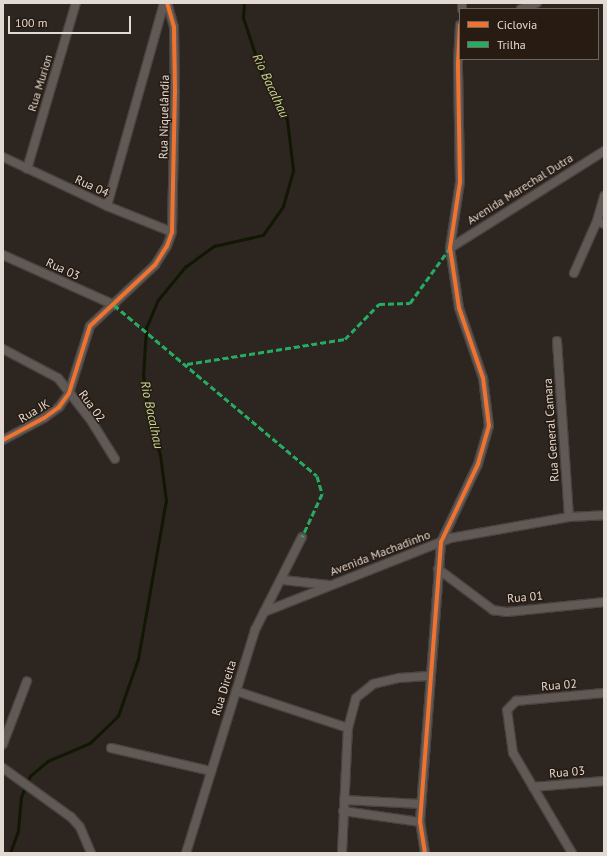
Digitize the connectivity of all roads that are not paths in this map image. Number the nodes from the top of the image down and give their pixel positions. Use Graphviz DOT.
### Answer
graph roads {
  1 [pos="76,3"];
  2 [pos="164,3"];
  3 [pos="167,3"];
  4 [pos="537,3"];
  5 [pos="524,8"];
  6 [pos="460,60"];
  7 [pos="604,151"];
  8 [pos="3,158"];
  9 [pos="27,169"];
  10 [pos="604,196"];
  11 [pos="107,206"];
  12 [pos="600,223"];
  13 [pos="172,232"];
  14 [pos="450,248"];
  15 [pos="3,255"];
  16 [pos="574,273"];
  17 [pos="114,305"];
  18 [pos="557,341"];
  19 [pos="3,349"];
  20 [pos="70,393"];
  21 [pos="3,440"];
  22 [pos="115,459"];
  23 [pos="604,515"];
  24 [pos="569,517"];
  25 [pos="302,537"];
  26 [pos="441,542"];
  27 [pos="438,569"];
  28 [pos="283,580"];
  29 [pos="330,585"];
  30 [pos="604,602"];
  31 [pos="264,612"];
  32 [pos="428,676"];
  33 [pos="27,681"];
  34 [pos="236,691"];
  35 [pos="604,693"];
  36 [pos="348,728"];
  37 [pos="3,744"];
  38 [pos="111,748"];
  39 [pos="3,768"];
  40 [pos="211,772"];
  41 [pos="604,781"];
  42 [pos="533,787"];
  43 [pos="344,800"];
  44 [pos="421,804"];
  45 [pos="344,811"];
  46 [pos="420,822"];
  47 [pos="91,853"];
  48 [pos="186,853"];
  49 [pos="342,853"];
  50 [pos="425,853"];
  51 [pos="572,853"];
  1 -- 9 [label="street, Rua Murion"];
  2 -- 11 [label="street"];
  3 -- 13 [label="street, Rua Niquelândia"];
  4 -- 5 [label="street"];
  6 -- 14 [label="street"];
  7 -- 14 [label="street, Avenida Marechal Dutra"];
  8 -- 9 [label="street, Rua 04"];
  9 -- 11 [label="street, Rua 04"];
  10 -- 12 [label="street"];
  11 -- 13 [label="street, Rua 04"];
  12 -- 16 [label="street"];
  13 -- 17 [label="street"];
  14 -- 26 [label="street"];
  15 -- 17 [label="street, Rua 03"];
  17 -- 20 [label="street"];
  18 -- 24 [label="street, Rua General Camara"];
  19 -- 20 [label="street, Rua 02"];
  20 -- 21 [label="street, Rua JK"];
  20 -- 22 [label="street, Rua 02"];
  23 -- 24 [label="street, Avenida Machadinho"];
  24 -- 26 [label="street, Avenida Machadinho"];
  25 -- 28 [label="street, Rua Direita"];
  26 -- 27 [label="street"];
  26 -- 29 [label="street, Avenida Machadinho"];
  27 -- 30 [label="street, Rua 01"];
  27 -- 32 [label="street"];
  28 -- 29 [label="street"];
  28 -- 31 [label="street, Rua Direita"];
  29 -- 31 [label="street, Avenida Machadinho"];
  31 -- 34 [label="street, Rua Direita"];
  32 -- 36 [label="street"];
  32 -- 44 [label="street"];
  33 -- 37 [label="street"];
  34 -- 36 [label="street"];
  34 -- 40 [label="street, Rua Direita"];
  35 -- 42 [label="street, Rua 02"];
  36 -- 43 [label="street"];
  38 -- 40 [label="street"];
  39 -- 47 [label="street"];
  40 -- 48 [label="street, Rua Direita"];
  41 -- 42 [label="street, Rua 03"];
  42 -- 51 [label="street"];
  43 -- 44 [label="street"];
  43 -- 45 [label="street"];
  44 -- 46 [label="street"];
  45 -- 46 [label="street"];
  45 -- 49 [label="street"];
  46 -- 50 [label="street"];
}
